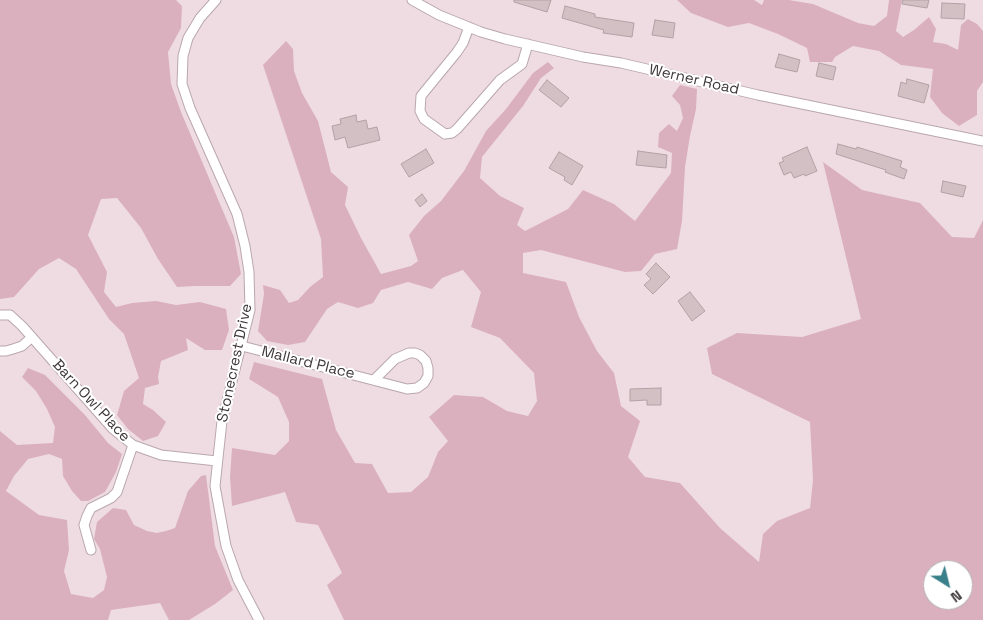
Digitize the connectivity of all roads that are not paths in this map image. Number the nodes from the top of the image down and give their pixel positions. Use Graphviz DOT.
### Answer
graph roads {
  1 [pos="216,0"];
  2 [pos="416,1"];
  3 [pos="469,27"];
  4 [pos="528,44"];
  5 [pos="983,141"];
  6 [pos="0,315"];
  7 [pos="32,337"];
  8 [pos="242,346"];
  9 [pos="0,350"];
  10 [pos="374,380"];
  11 [pos="133,445"];
  12 [pos="217,461"];
  13 [pos="91,550"];
  14 [pos="259,620"];
  1 -- 8 [label="street, Stonecrest Drive"];
  2 -- 3 [label="street, Werner Road"];
  3 -- 4 [label="street, Werner Road"];
  3 -- 4 [label="street"];
  4 -- 5 [label="street, Werner Road"];
  6 -- 7 [label="street, Barn Owl Place"];
  7 -- 9 [label="street"];
  7 -- 11 [label="street, Barn Owl Place"];
  8 -- 10 [label="street, Mallard Place"];
  8 -- 12 [label="street, Stonecrest Drive"];
  10 -- 10 [label="street, Mallard Place"];
  11 -- 12 [label="street, Barn Owl Place"];
  11 -- 13 [label="street"];
  12 -- 14 [label="street, Stonecrest Drive"];
}
